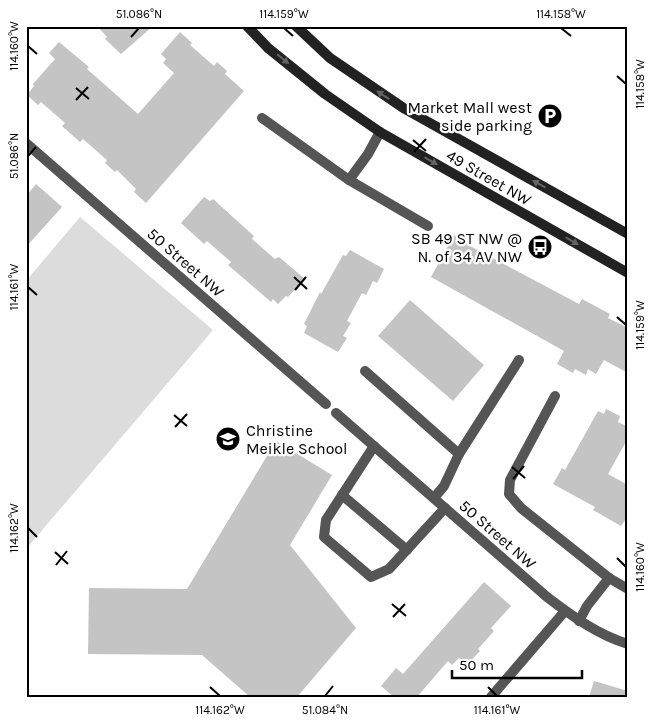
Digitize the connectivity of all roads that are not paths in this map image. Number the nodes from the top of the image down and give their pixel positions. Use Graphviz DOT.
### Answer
graph roads {
  1 [pos="247,26"];
  2 [pos="296,26"];
  3 [pos="262,118"];
  4 [pos="380,132"];
  5 [pos="26,143"];
  6 [pos="349,180"];
  7 [pos="428,226"];
  8 [pos="628,234"];
  9 [pos="628,273"];
  10 [pos="519,360"];
  11 [pos="365,371"];
  12 [pos="554,396"];
  13 [pos="326,404"];
  14 [pos="336,413"];
  15 [pos="374,446"];
  16 [pos="459,454"];
  17 [pos="342,495"];
  18 [pos="434,498"];
  19 [pos="445,508"];
  20 [pos="407,550"];
  21 [pos="609,578"];
  22 [pos="628,589"];
  23 [pos="565,610"];
  24 [pos="579,621"];
  25 [pos="628,644"];
  26 [pos="491,697"];
  1 -- 4 [label="street, 49 Street NW, one-way"];
  8 -- 2 [label="street, 49 Street NW, one-way"];
  3 -- 6 [label="street"];
  4 -- 6 [label="street"];
  4 -- 9 [label="street, 49 Street NW, one-way"];
  5 -- 13 [label="street, 50 Street NW"];
  6 -- 7 [label="street"];
  10 -- 16 [label="street"];
  11 -- 16 [label="street"];
  12 -- 21 [label="street"];
  14 -- 15 [label="street, 50 Street NW"];
  15 -- 17 [label="street"];
  15 -- 18 [label="street, 50 Street NW"];
  16 -- 18 [label="street"];
  17 -- 20 [label="street"];
  17 -- 20 [label="street"];
  18 -- 19 [label="street, 50 Street NW"];
  19 -- 20 [label="street"];
  19 -- 23 [label="street, 50 Street NW"];
  21 -- 22 [label="street"];
  21 -- 24 [label="street"];
  23 -- 24 [label="street, 50 Street NW"];
  23 -- 26 [label="street"];
  24 -- 25 [label="street, 50 Street NW"];
}
